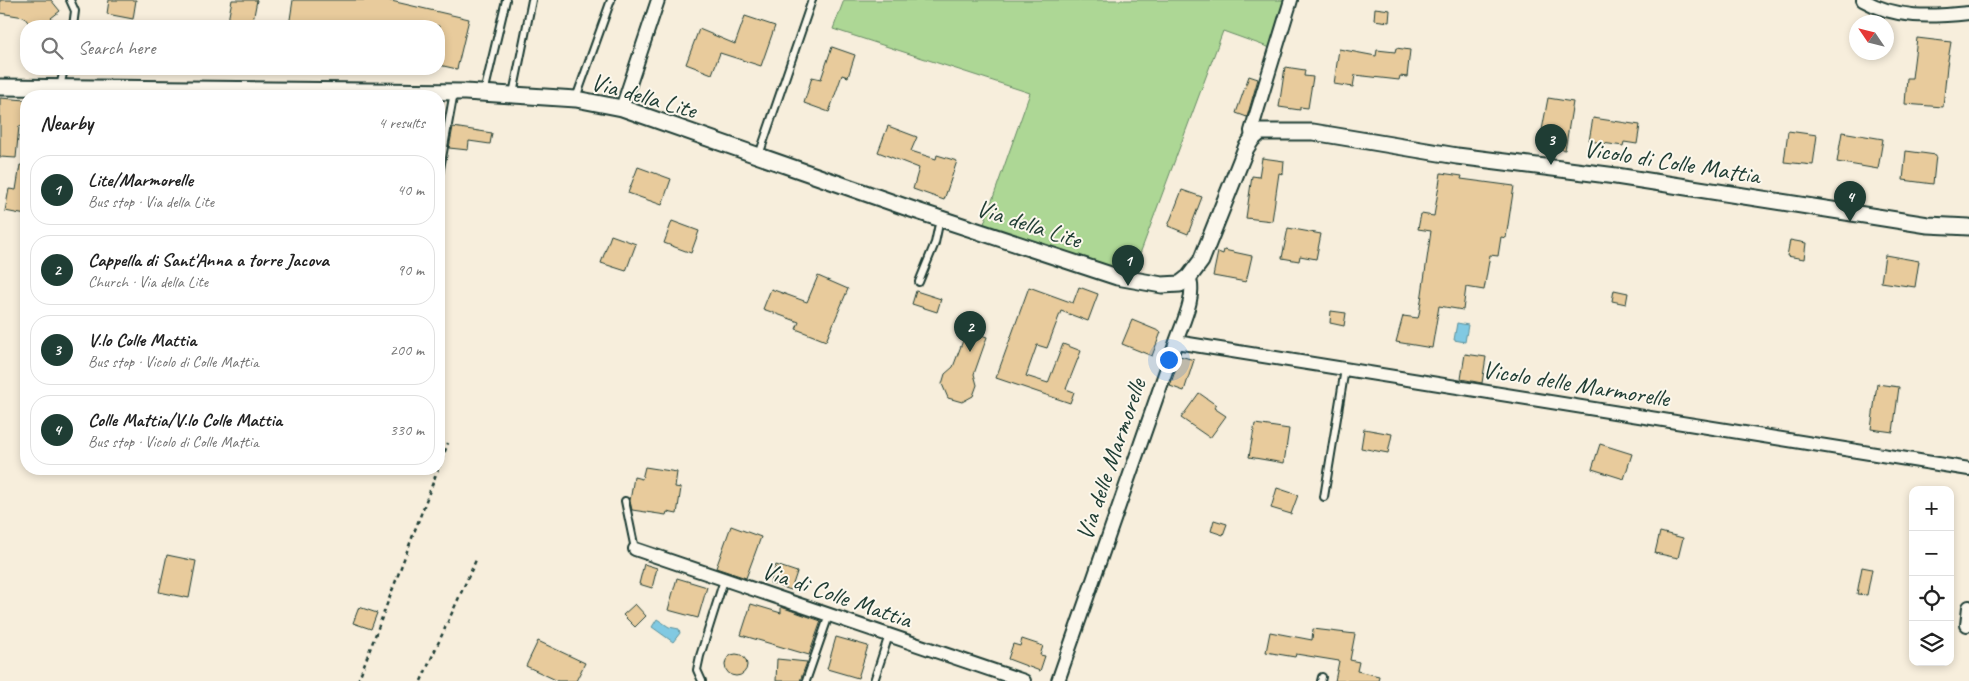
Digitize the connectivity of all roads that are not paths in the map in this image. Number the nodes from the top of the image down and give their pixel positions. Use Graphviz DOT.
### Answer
graph roads {
  1 [pos="70,0"];
  2 [pos="506,0"];
  3 [pos="532,0"];
  4 [pos="611,0"];
  5 [pos="658,0"];
  6 [pos="812,0"];
  7 [pos="1291,0"];
  8 [pos="1863,0"];
  9 [pos="1969,13"];
  10 [pos="74,20"];
  11 [pos="62,75"];
  12 [pos="0,87"];
  13 [pos="60,88"];
  14 [pos="257,90"];
  15 [pos="445,92"];
  16 [pos="454,92"];
  17 [pos="484,94"];
  18 [pos="512,95"];
  19 [pos="576,99"];
  20 [pos="622,108"];
  21 [pos="1252,139"];
  22 [pos="445,141"];
  23 [pos="758,156"];
  24 [pos="940,218"];
  25 [pos="1969,227"];
  26 [pos="1189,277"];
  27 [pos="920,282"];
  28 [pos="1176,342"];
  29 [pos="1344,369"];
  30 [pos="1969,468"];
  31 [pos="1324,497"];
  32 [pos="625,501"];
  33 [pos="635,549"];
  34 [pos="724,580"];
  35 [pos="1969,607"];
  36 [pos="830,615"];
  37 [pos="1967,625"];
  38 [pos="889,635"];
  39 [pos="702,681"];
  40 [pos="806,681"];
  41 [pos="874,681"];
  42 [pos="1024,681"];
  43 [pos="1058,681"];
  1 -- 10 [label="lane"];
  2 -- 17 [label="lane"];
  3 -- 18 [label="lane"];
  4 -- 19 [label="lane"];
  5 -- 20 [label="street"];
  6 -- 23 [label="lane"];
  7 -- 21 [label="street"];
  8 -- 9 [label="street"];
  11 -- 13 [label="lane"];
  12 -- 13 [label="street, Via della Lite"];
  13 -- 14 [label="street, Via della Lite"];
  15 -- 16 [label="street, Via della Lite"];
  16 -- 17 [label="street, Via della Lite"];
  16 -- 22 [label="lane"];
  17 -- 18 [label="street, Via della Lite"];
  18 -- 19 [label="street, Via della Lite"];
  19 -- 20 [label="street, Via della Lite"];
  20 -- 23 [label="street, Via della Lite"];
  21 -- 25 [label="street, Vicolo di Colle Mattia"];
  21 -- 26 [label="street"];
  23 -- 24 [label="street, Via della Lite"];
  24 -- 26 [label="street, Via della Lite"];
  24 -- 27 [label="lane"];
  26 -- 28 [label="street, Via delle Marmorelle"];
  28 -- 29 [label="street, Vicolo delle Marmorelle"];
  28 -- 43 [label="street, Via delle Marmorelle"];
  29 -- 30 [label="street, Vicolo delle Marmorelle"];
  29 -- 31 [label="lane"];
  32 -- 33 [label="lane"];
  33 -- 34 [label="street, Via di Colle Mattia"];
  34 -- 36 [label="street, Via di Colle Mattia"];
  34 -- 39 [label="lane"];
  35 -- 37 [label="street"];
  36 -- 38 [label="street, Via di Colle Mattia"];
  36 -- 40 [label="lane"];
  38 -- 41 [label="lane"];
  38 -- 42 [label="street, Via di Colle Mattia"];
}
